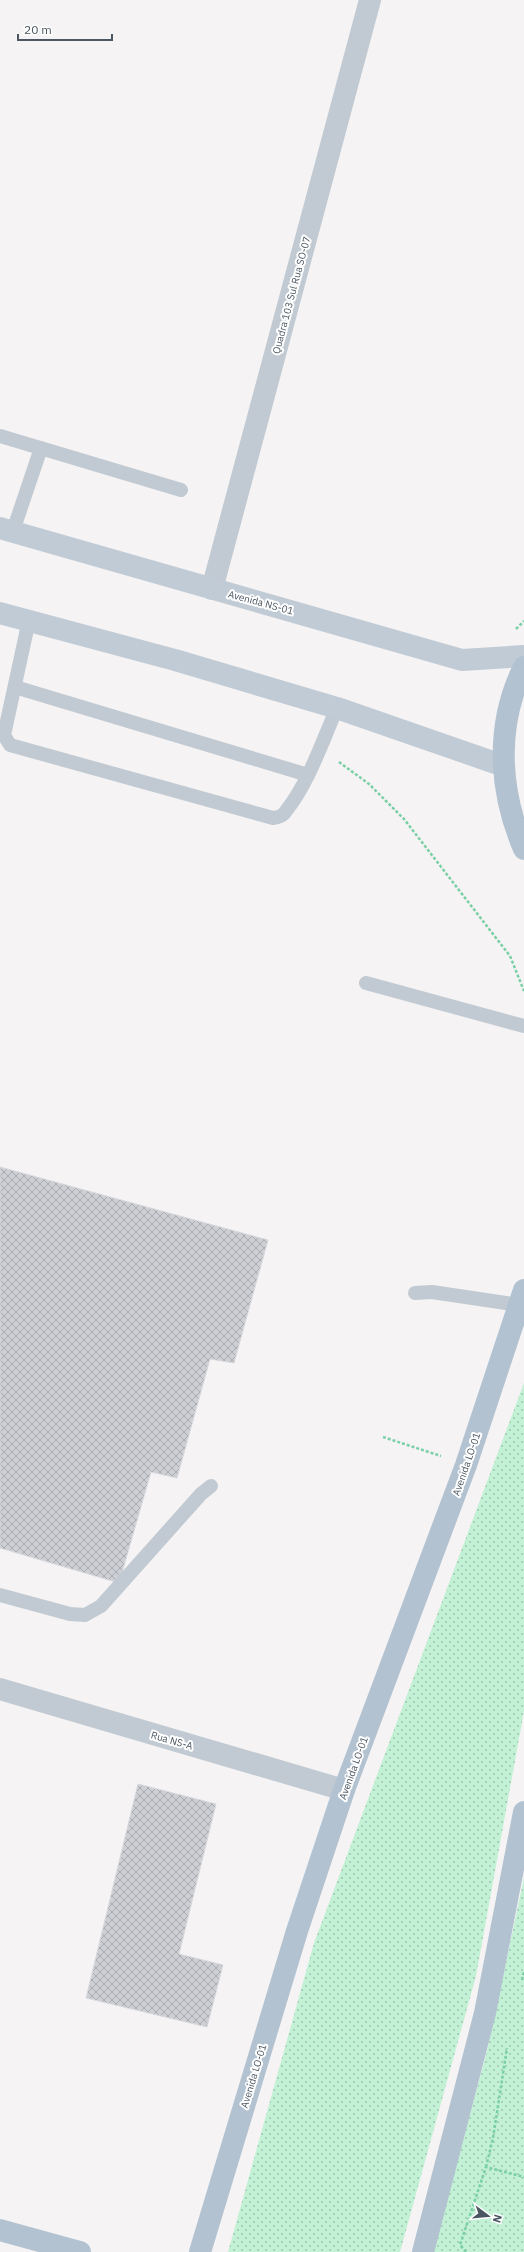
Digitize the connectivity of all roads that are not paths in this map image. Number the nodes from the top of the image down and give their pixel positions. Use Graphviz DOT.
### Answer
graph roads {
  1 [pos="370,0"];
  2 [pos="0,436"];
  3 [pos="41,448"];
  4 [pos="181,490"];
  5 [pos="7,529"];
  6 [pos="212,589"];
  7 [pos="0,613"];
  8 [pos="29,620"];
  9 [pos="524,656"];
  10 [pos="524,667"];
  11 [pos="15,687"];
  12 [pos="337,708"];
  13 [pos="504,766"];
  14 [pos="308,775"];
  15 [pos="524,849"];
  16 [pos="366,983"];
  17 [pos="524,1026"];
  18 [pos="415,1293"];
  19 [pos="521,1297"];
  20 [pos="211,1486"];
  21 [pos="0,1595"];
  22 [pos="0,1689"];
  23 [pos="344,1790"];
  24 [pos="524,1812"];
  25 [pos="0,2230"];
  26 [pos="80,2252"];
  27 [pos="200,2252"];
  28 [pos="423,2252"];
  1 -- 6 [label="street, Quadra 103 Sul Rua SO-07"];
  2 -- 3 [label="lane"];
  3 -- 4 [label="lane"];
  3 -- 5 [label="lane"];
  5 -- 6 [label="street, Avenida NS-01"];
  6 -- 9 [label="street, Avenida NS-01"];
  7 -- 8 [label="street"];
  8 -- 11 [label="lane"];
  8 -- 12 [label="street"];
  10 -- 13 [label="main road"];
  11 -- 14 [label="lane"];
  11 -- 14 [label="lane"];
  12 -- 13 [label="street"];
  12 -- 14 [label="lane"];
  13 -- 15 [label="main road"];
  16 -- 17 [label="lane"];
  18 -- 19 [label="lane"];
  19 -- 23 [label="main road, Avenida LO-01"];
  20 -- 21 [label="lane"];
  22 -- 23 [label="street, Rua NS-A"];
  23 -- 27 [label="main road, Avenida LO-01"];
  24 -- 28 [label="main road"];
  25 -- 26 [label="main road"];
}
